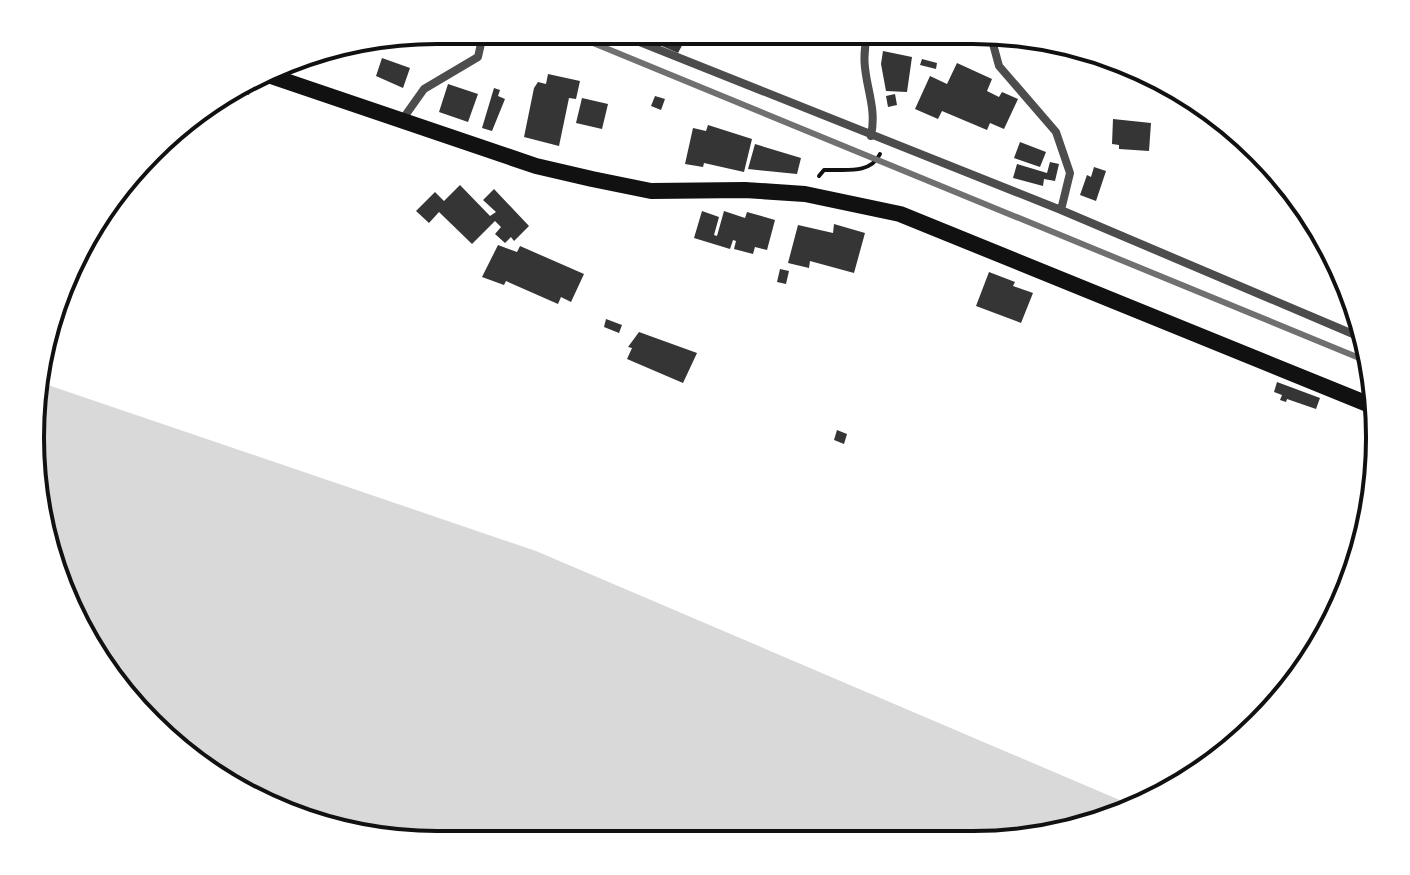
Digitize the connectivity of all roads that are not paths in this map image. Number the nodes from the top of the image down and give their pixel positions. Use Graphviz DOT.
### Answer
graph roads {
  1 [pos="481,44"];
  2 [pos="644,44"];
  3 [pos="865,44"];
  4 [pos="993,45"];
  5 [pos="278,78"];
  6 [pos="402,120"];
  7 [pos="871,136"];
  8 [pos="1061,210"];
  9 [pos="1352,334"];
  10 [pos="1364,403"];
  1 -- 6 [label="street"];
  2 -- 7 [label="street"];
  3 -- 7 [label="street"];
  4 -- 8 [label="street"];
  5 -- 6 [label="main road"];
  6 -- 10 [label="main road"];
  7 -- 8 [label="street"];
  8 -- 9 [label="street"];
}
